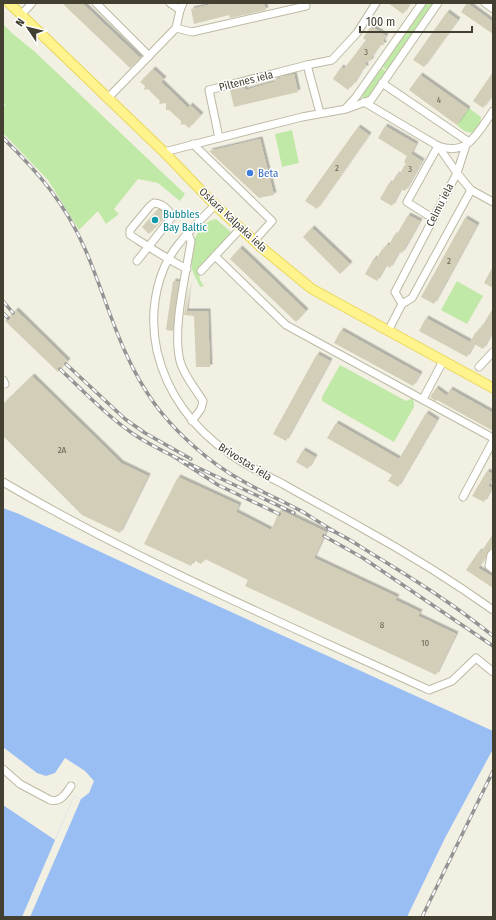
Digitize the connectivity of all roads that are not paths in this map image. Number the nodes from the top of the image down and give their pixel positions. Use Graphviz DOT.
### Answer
graph roads {
  1 [pos="9,3"];
  2 [pos="32,3"];
  3 [pos="96,3"];
  4 [pos="170,3"];
  5 [pos="305,3"];
  6 [pos="376,3"];
  7 [pos="422,3"];
  8 [pos="438,3"];
  9 [pos="485,3"];
  10 [pos="181,6"];
  11 [pos="493,9"];
  12 [pos="22,15"];
  13 [pos="176,28"];
  14 [pos="149,56"];
  15 [pos="307,66"];
  16 [pos="382,83"];
  17 [pos="108,98"];
  18 [pos="364,102"];
  19 [pos="346,109"];
  20 [pos="493,111"];
  21 [pos="320,114"];
  22 [pos="219,138"];
  23 [pos="468,143"];
  24 [pos="193,144"];
  25 [pos="438,146"];
  26 [pos="164,152"];
  27 [pos="457,173"];
  28 [pos="472,190"];
  29 [pos="493,202"];
  30 [pos="215,205"];
  31 [pos="434,219"];
  32 [pos="241,228"];
  33 [pos="188,234"];
  34 [pos="255,240"];
  35 [pos="149,247"];
  36 [pos="215,256"];
  37 [pos="168,259"];
  38 [pos="137,261"];
  39 [pos="187,269"];
  40 [pos="200,271"];
  41 [pos="402,304"];
  42 [pos="388,330"];
  43 [pos="493,352"];
  44 [pos="443,361"];
  45 [pos="479,367"];
  46 [pos="493,388"];
  47 [pos="422,399"];
  48 [pos="192,421"];
  49 [pos="493,440"];
  50 [pos="3,482"];
  51 [pos="463,497"];
  52 [pos="493,553"];
  53 [pos="493,569"];
  54 [pos="493,610"];
  55 [pos="493,672"];
  56 [pos="3,769"];
  57 [pos="71,786"];
  1 -- 12 [label="main road, Oskara Kalpaka iela"];
  2 -- 12 [label="street"];
  3 -- 14 [label="street"];
  4 -- 10 [label="street"];
  5 -- 13 [label="street"];
  6 -- 15 [label="street"];
  7 -- 19 [label="street"];
  8 -- 16 [label="street"];
  9 -- 11 [label="street"];
  10 -- 13 [label="street"];
  12 -- 17 [label="main road, Oskara Kalpaka iela"];
  13 -- 14 [label="street"];
  14 -- 17 [label="street"];
  15 -- 21 [label="street"];
  15 -- 22 [label="street, Piltenes iela"];
  16 -- 18 [label="street"];
  16 -- 23 [label="street"];
  17 -- 26 [label="main road, Oskara Kalpaka iela"];
  18 -- 19 [label="street"];
  18 -- 25 [label="street"];
  19 -- 21 [label="street"];
  20 -- 23 [label="street"];
  21 -- 22 [label="street"];
  22 -- 24 [label="street"];
  23 -- 25 [label="street"];
  23 -- 27 [label="street"];
  24 -- 26 [label="street"];
  24 -- 34 [label="street"];
  25 -- 27 [label="street, Celmu iela"];
  25 -- 31 [label="street"];
  26 -- 30 [label="main road, Oskara Kalpaka iela"];
  27 -- 28 [label="street"];
  27 -- 31 [label="street, Celmu iela"];
  28 -- 29 [label="street"];
  28 -- 41 [label="street"];
  30 -- 32 [label="main road, Oskara Kalpaka iela"];
  30 -- 33 [label="street, Brīvostas iela"];
  31 -- 41 [label="street, Celmu iela"];
  32 -- 34 [label="main road, Oskara Kalpaka iela"];
  32 -- 36 [label="street"];
  33 -- 37 [label="street, Brīvostas iela"];
  33 -- 39 [label="street"];
  34 -- 42 [label="main road, Oskara Kalpaka iela"];
  35 -- 35 [label="street"];
  35 -- 37 [label="street"];
  35 -- 38 [label="street"];
  36 -- 40 [label="street"];
  36 -- 47 [label="street"];
  37 -- 39 [label="street"];
  37 -- 48 [label="street, Brīvostas iela"];
  39 -- 48 [label="street"];
  41 -- 42 [label="street"];
  42 -- 44 [label="main road, Oskara Kalpaka iela"];
  43 -- 45 [label="street"];
  44 -- 46 [label="main road, Oskara Kalpaka iela"];
  44 -- 47 [label="street"];
  47 -- 49 [label="street"];
  48 -- 54 [label="street, Brīvostas iela"];
  49 -- 51 [label="street"];
  50 -- 55 [label="street"];
  52 -- 53 [label="street"];
  56 -- 57 [label="street"];
}
